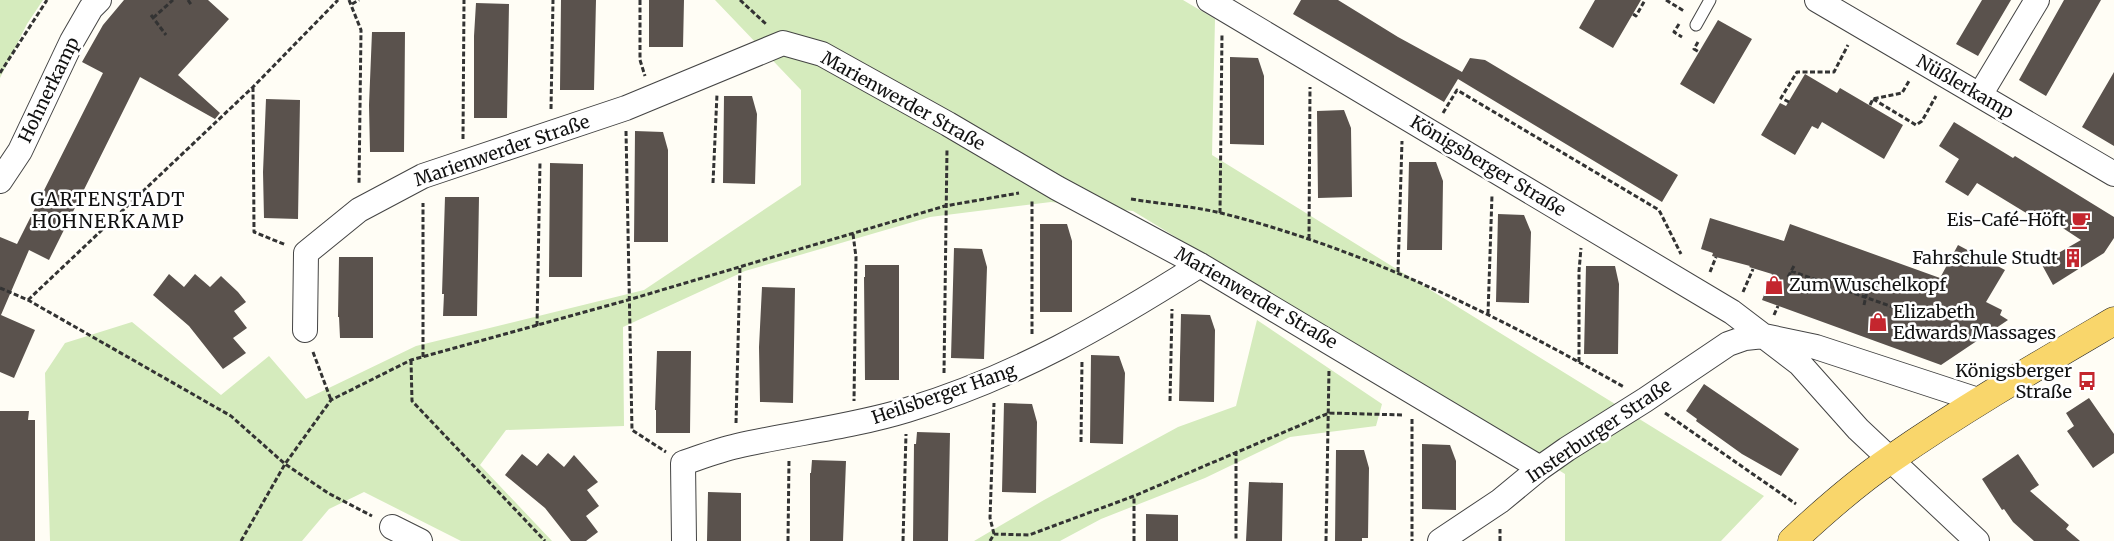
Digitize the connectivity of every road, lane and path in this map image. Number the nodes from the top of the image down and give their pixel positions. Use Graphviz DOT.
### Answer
graph roads {
  1 [pos="47,0"];
  2 [pos="99,0"];
  3 [pos="173,0"];
  4 [pos="188,0"];
  5 [pos="338,0"];
  6 [pos="349,0"];
  7 [pos="359,0"];
  8 [pos="464,0"];
  9 [pos="553,0"];
  10 [pos="640,0"];
  11 [pos="740,0"];
  12 [pos="1646,0"];
  13 [pos="1710,0"];
  14 [pos="1817,0"];
  15 [pos="2037,0"];
  16 [pos="352,4"];
  17 [pos="1216,4"];
  18 [pos="192,6"];
  19 [pos="1633,14"];
  20 [pos="1696,25"];
  21 [pos="1860,25"];
  22 [pos="166,35"];
  23 [pos="783,43"];
  24 [pos="1921,61"];
  25 [pos="1320,66"];
  26 [pos="718,69"];
  27 [pos="0,73"];
  28 [pos="1948,76"];
  29 [pos="253,87"];
  30 [pos="1980,95"];
  31 [pos="653,97"];
  32 [pos="1873,99"];
  33 [pos="1789,102"];
  34 [pos="1870,105"];
  35 [pos="626,108"];
  36 [pos="948,124"];
  37 [pos="1423,128"];
  38 [pos="546,135"];
  39 [pos="463,161"];
  40 [pos="2114,174"];
  41 [pos="423,176"];
  42 [pos="1503,176"];
  43 [pos="0,181"];
  44 [pos="713,183"];
  45 [pos="1057,188"];
  46 [pos="1032,191"];
  47 [pos="1121,198"];
  48 [pos="946,206"];
  49 [pos="359,210"];
  50 [pos="1220,213"];
  51 [pos="1589,227"];
  52 [pos="853,234"];
  53 [pos="1310,239"];
  54 [pos="306,253"];
  55 [pos="1795,264"];
  56 [pos="1200,265"];
  57 [pos="740,266"];
  58 [pos="1791,271"];
  59 [pos="1398,272"];
  60 [pos="1788,277"];
  61 [pos="1831,277"];
  62 [pos="1173,282"];
  63 [pos="1828,284"];
  64 [pos="0,288"];
  65 [pos="1867,290"];
  66 [pos="1826,291"];
  67 [pos="1700,293"];
  68 [pos="1865,298"];
  69 [pos="28,300"];
  70 [pos="628,300"];
  71 [pos="1902,303"];
  72 [pos="1864,305"];
  73 [pos="1899,310"];
  74 [pos="1488,314"];
  75 [pos="1902,319"];
  76 [pos="2114,320"];
  77 [pos="537,326"];
  78 [pos="305,330"];
  79 [pos="1764,336"];
  80 [pos="1082,337"];
  81 [pos="1328,340"];
  82 [pos="423,357"];
  83 [pos="411,360"];
  84 [pos="1032,362"];
  85 [pos="1579,362"];
  86 [pos="995,380"];
  87 [pos="943,398"];
  88 [pos="331,400"];
  89 [pos="1645,400"];
  90 [pos="1170,401"];
  91 [pos="1981,401"];
  92 [pos="907,411"];
  93 [pos="1329,413"];
  94 [pos="854,424"];
  95 [pos="789,436"];
  96 [pos="1081,442"];
  97 [pos="736,446"];
  98 [pos="1236,451"];
  99 [pos="1890,460"];
  100 [pos="683,463"];
  101 [pos="285,464"];
  102 [pos="1540,468"];
  103 [pos="1134,496"];
  104 [pos="1817,518"];
  105 [pos="392,526"];
  106 [pos="994,534"];
  107 [pos="1029,535"];
  108 [pos="241,541"];
  109 [pos="420,541"];
  110 [pos="545,541"];
  111 [pos="684,541"];
  112 [pos="788,541"];
  113 [pos="903,541"];
  114 [pos="990,541"];
  115 [pos="1029,541"];
  116 [pos="1134,541"];
  117 [pos="1236,541"];
  118 [pos="1326,541"];
  119 [pos="1412,541"];
  120 [pos="1440,541"];
  121 [pos="1792,541"];
  122 [pos="1977,541"];
  1 -- 27 [label="path"];
  2 -- 43 [label="street, Hohnerkamp"];
  3 -- 22 [label="path"];
  4 -- 18 [label="path"];
  5 -- 29 [label="path"];
  6 -- 16 [label="path"];
  7 -- 16 [label="path"];
  8 -- 39 [label="path"];
  9 -- 38 [label="path"];
  10 -- 31 [label="path"];
  11 -- 23 [label="path"];
  12 -- 19 [label="path"];
  13 -- 20 [label="lane"];
  14 -- 21 [label="street, Nüßlerkamp"];
  15 -- 30 [label="street"];
  16 -- 49 [label="path"];
  17 -- 25 [label="street, Königsberger Straße"];
  17 -- 50 [label="path"];
  21 -- 24 [label="street, Nüßlerkamp"];
  21 -- 33 [label="path"];
  23 -- 26 [label="street, Marienwerder Straße"];
  23 -- 36 [label="street, Marienwerder Straße"];
  24 -- 28 [label="street, Nüßlerkamp"];
  24 -- 32 [label="path"];
  25 -- 37 [label="street, Königsberger Straße"];
  25 -- 53 [label="path"];
  26 -- 31 [label="street, Marienwerder Straße"];
  26 -- 44 [label="path"];
  28 -- 30 [label="street, Nüßlerkamp"];
  28 -- 32 [label="path"];
  29 -- 54 [label="path"];
  29 -- 69 [label="path"];
  30 -- 40 [label="street, Nüßlerkamp"];
  31 -- 35 [label="street, Marienwerder Straße"];
  32 -- 34 [label="path"];
  35 -- 38 [label="street, Marienwerder Straße"];
  35 -- 70 [label="path"];
  36 -- 45 [label="street, Marienwerder Straße"];
  36 -- 48 [label="path"];
  37 -- 42 [label="street, Königsberger Straße"];
  37 -- 59 [label="path"];
  37 -- 67 [label="path"];
  38 -- 39 [label="street, Marienwerder Straße"];
  38 -- 77 [label="path"];
  39 -- 41 [label="street, Marienwerder Straße"];
  41 -- 49 [label="street, Marienwerder Straße"];
  41 -- 82 [label="path"];
  42 -- 51 [label="street, Königsberger Straße"];
  42 -- 74 [label="path"];
  45 -- 46 [label="path"];
  45 -- 56 [label="street, Marienwerder Straße"];
  46 -- 48 [label="path"];
  46 -- 84 [label="path"];
  47 -- 50 [label="path"];
  48 -- 52 [label="path"];
  48 -- 87 [label="path"];
  49 -- 54 [label="street, Marienwerder Straße"];
  50 -- 53 [label="path"];
  51 -- 67 [label="street, Königsberger Straße"];
  51 -- 85 [label="path"];
  52 -- 57 [label="path"];
  52 -- 94 [label="path"];
  53 -- 59 [label="path"];
  54 -- 78 [label="street"];
  55 -- 58 [label="path"];
  56 -- 62 [label="street, Heilsberger Hang"];
  56 -- 81 [label="street, Marienwerder Straße"];
  57 -- 70 [label="path"];
  57 -- 97 [label="path"];
  58 -- 60 [label="path"];
  58 -- 63 [label="path"];
  59 -- 74 [label="path"];
  61 -- 63 [label="path"];
  62 -- 80 [label="street, Heilsberger Hang"];
  62 -- 90 [label="path"];
  63 -- 66 [label="path"];
  63 -- 68 [label="path"];
  64 -- 69 [label="path"];
  65 -- 68 [label="path"];
  67 -- 79 [label="street, Königsberger Straße"];
  68 -- 72 [label="path"];
  68 -- 73 [label="path"];
  69 -- 101 [label="path"];
  70 -- 77 [label="path"];
  70 -- 100 [label="path"];
  71 -- 73 [label="path"];
  73 -- 75 [label="path"];
  74 -- 85 [label="path"];
  76 -- 91 [label="main road"];
  77 -- 82 [label="path"];
  78 -- 88 [label="path"];
  79 -- 89 [label="street, Insterburger Straße"];
  79 -- 91 [label="street, Königsberger Straße"];
  79 -- 99 [label="street, Königsberger Straße"];
  80 -- 84 [label="street, Heilsberger Hang"];
  80 -- 96 [label="path"];
  81 -- 93 [label="path"];
  81 -- 102 [label="street, Marienwerder Straße"];
  82 -- 83 [label="path"];
  83 -- 88 [label="path"];
  83 -- 110 [label="path"];
  84 -- 86 [label="street, Heilsberger Hang"];
  85 -- 89 [label="path"];
  86 -- 87 [label="street, Heilsberger Hang"];
  86 -- 106 [label="path"];
  87 -- 92 [label="street, Heilsberger Hang"];
  88 -- 101 [label="path"];
  89 -- 102 [label="street, Insterburger Straße"];
  89 -- 104 [label="path"];
  91 -- 99 [label="main road"];
  92 -- 94 [label="street, Heilsberger Hang"];
  92 -- 113 [label="path"];
  93 -- 98 [label="path"];
  93 -- 118 [label="path"];
  93 -- 119 [label="path"];
  94 -- 95 [label="street, Heilsberger Hang"];
  95 -- 97 [label="street, Heilsberger Hang"];
  95 -- 112 [label="path"];
  97 -- 100 [label="street, Heilsberger Hang"];
  98 -- 103 [label="path"];
  98 -- 117 [label="path"];
  99 -- 104 [label="main road"];
  99 -- 122 [label="street, Königsberger Straße"];
  100 -- 111 [label="street"];
  101 -- 105 [label="path"];
  101 -- 108 [label="path"];
  102 -- 120 [label="street, Insterburger Straße"];
  103 -- 107 [label="path"];
  103 -- 116 [label="path"];
  104 -- 121 [label="main road"];
  105 -- 109 [label="street"];
  106 -- 107 [label="path"];
  106 -- 114 [label="path"];
  107 -- 115 [label="path"];
}
